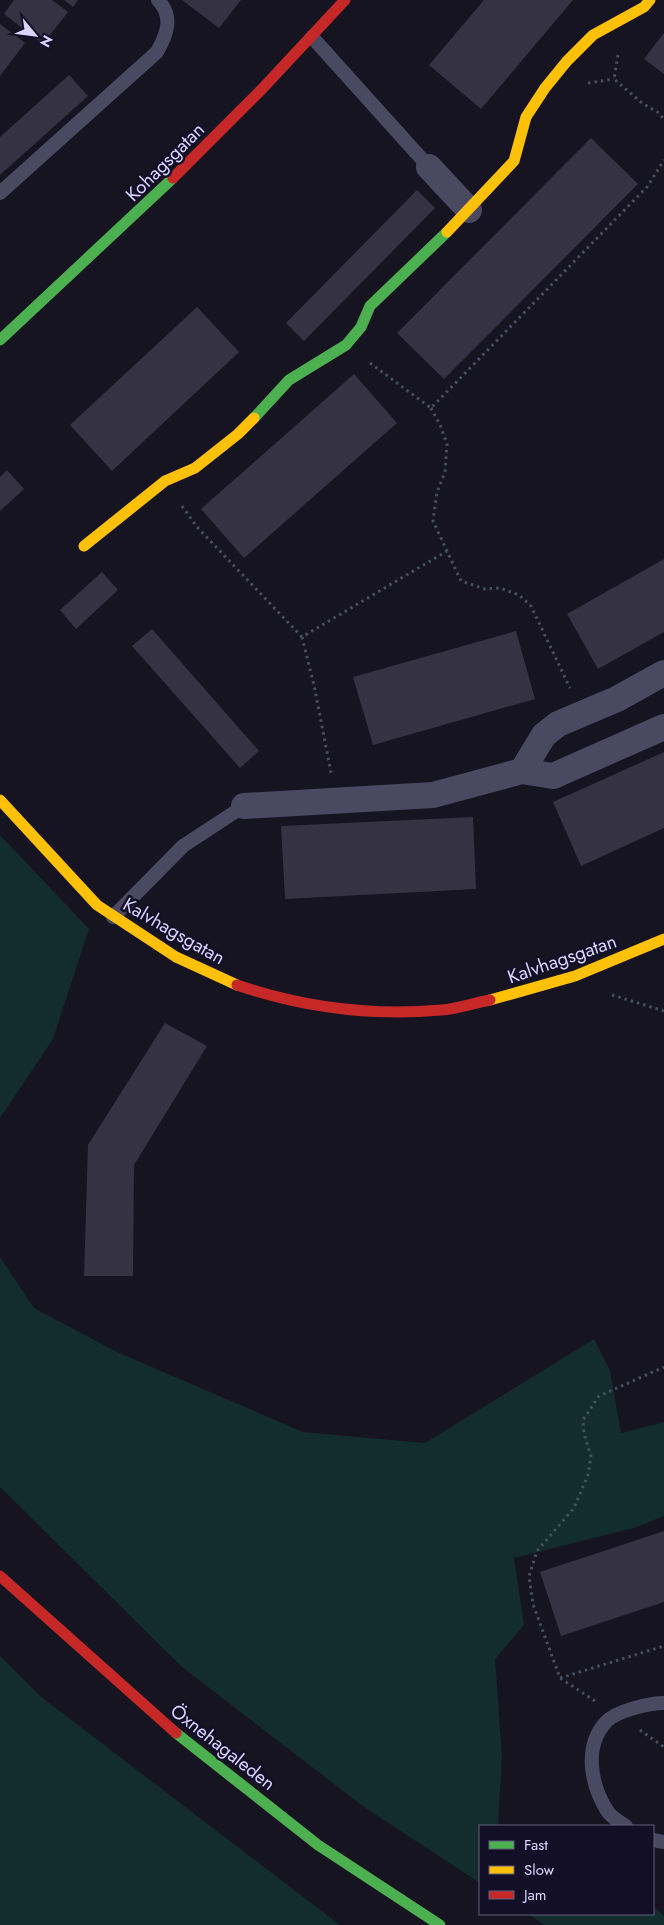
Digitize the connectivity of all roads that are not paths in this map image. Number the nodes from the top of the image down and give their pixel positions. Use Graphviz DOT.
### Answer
graph roads {
  1 [pos="158,0"];
  2 [pos="345,0"];
  3 [pos="650,0"];
  4 [pos="312,37"];
  5 [pos="429,167"];
  6 [pos="0,193"];
  7 [pos="469,210"];
  8 [pos="0,340"];
  9 [pos="84,546"];
  10 [pos="664,673"];
  11 [pos="664,727"];
  12 [pos="522,771"];
  13 [pos="0,800"];
  14 [pos="244,806"];
  15 [pos="113,917"];
  16 [pos="664,939"];
  17 [pos="0,1576"];
  18 [pos="664,1703"];
  19 [pos="625,1825"];
  20 [pos="440,1925"];
  1 -- 6 [label="lane"];
  2 -- 4 [label="street, Kohagsgatan"];
  3 -- 7 [label="street"];
  4 -- 5 [label="lane"];
  4 -- 8 [label="street, Kohagsgatan"];
  5 -- 7 [label="street"];
  7 -- 9 [label="street"];
  10 -- 12 [label="street"];
  11 -- 12 [label="street"];
  12 -- 14 [label="street"];
  13 -- 15 [label="street, Kalvhagsgatan"];
  14 -- 15 [label="lane"];
  15 -- 16 [label="street, Kalvhagsgatan"];
  17 -- 20 [label="street, Öxnehagaleden"];
  18 -- 19 [label="lane"];
}
